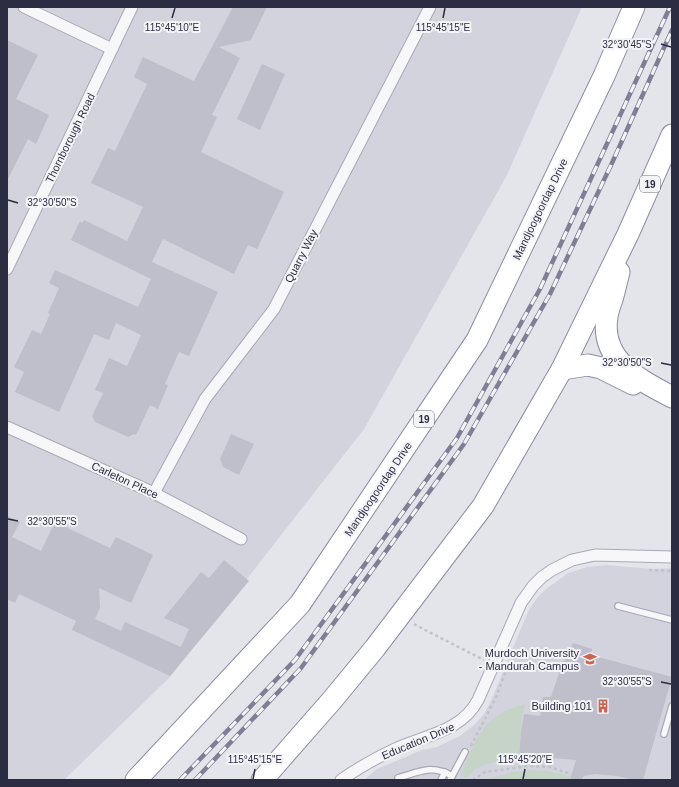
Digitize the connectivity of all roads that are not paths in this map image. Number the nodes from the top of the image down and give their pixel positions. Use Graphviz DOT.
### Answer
graph roads {
  1 [pos="24,7"];
  2 [pos="132,7"];
  3 [pos="430,7"];
  4 [pos="634,7"];
  5 [pos="112,49"];
  6 [pos="672,135"];
  7 [pos="628,234"];
  8 [pos="7,269"];
  9 [pos="562,369"];
  10 [pos="672,397"];
  11 [pos="672,405"];
  12 [pos="7,426"];
  13 [pos="154,493"];
  14 [pos="241,539"];
  15 [pos="672,557"];
  16 [pos="618,606"];
  17 [pos="672,620"];
  18 [pos="672,706"];
  19 [pos="664,734"];
  20 [pos="465,752"];
  21 [pos="444,772"];
  22 [pos="398,778"];
  23 [pos="451,778"];
  24 [pos="136,780"];
  25 [pos="262,780"];
  26 [pos="342,780"];
  27 [pos="441,780"];
  1 -- 5 [label="street"];
  2 -- 5 [label="street, Thornborough Road"];
  3 -- 13 [label="street, Quarry Way"];
  4 -- 24 [label="highway, Mandjoogoordap Drive / 19"];
  5 -- 8 [label="street, Thornborough Road"];
  6 -- 7 [label="highway, 19"];
  7 -- 9 [label="highway, 19"];
  7 -- 10 [label="highway"];
  9 -- 11 [label="highway"];
  9 -- 25 [label="highway, 19"];
  12 -- 13 [label="street, Carleton Place"];
  13 -- 14 [label="street, Carleton Place"];
  15 -- 26 [label="street, Education Drive"];
  16 -- 17 [label="lane"];
  18 -- 19 [label="lane"];
  20 -- 23 [label="lane"];
  21 -- 22 [label="lane"];
  21 -- 23 [label="lane"];
  21 -- 27 [label="lane"];
}
